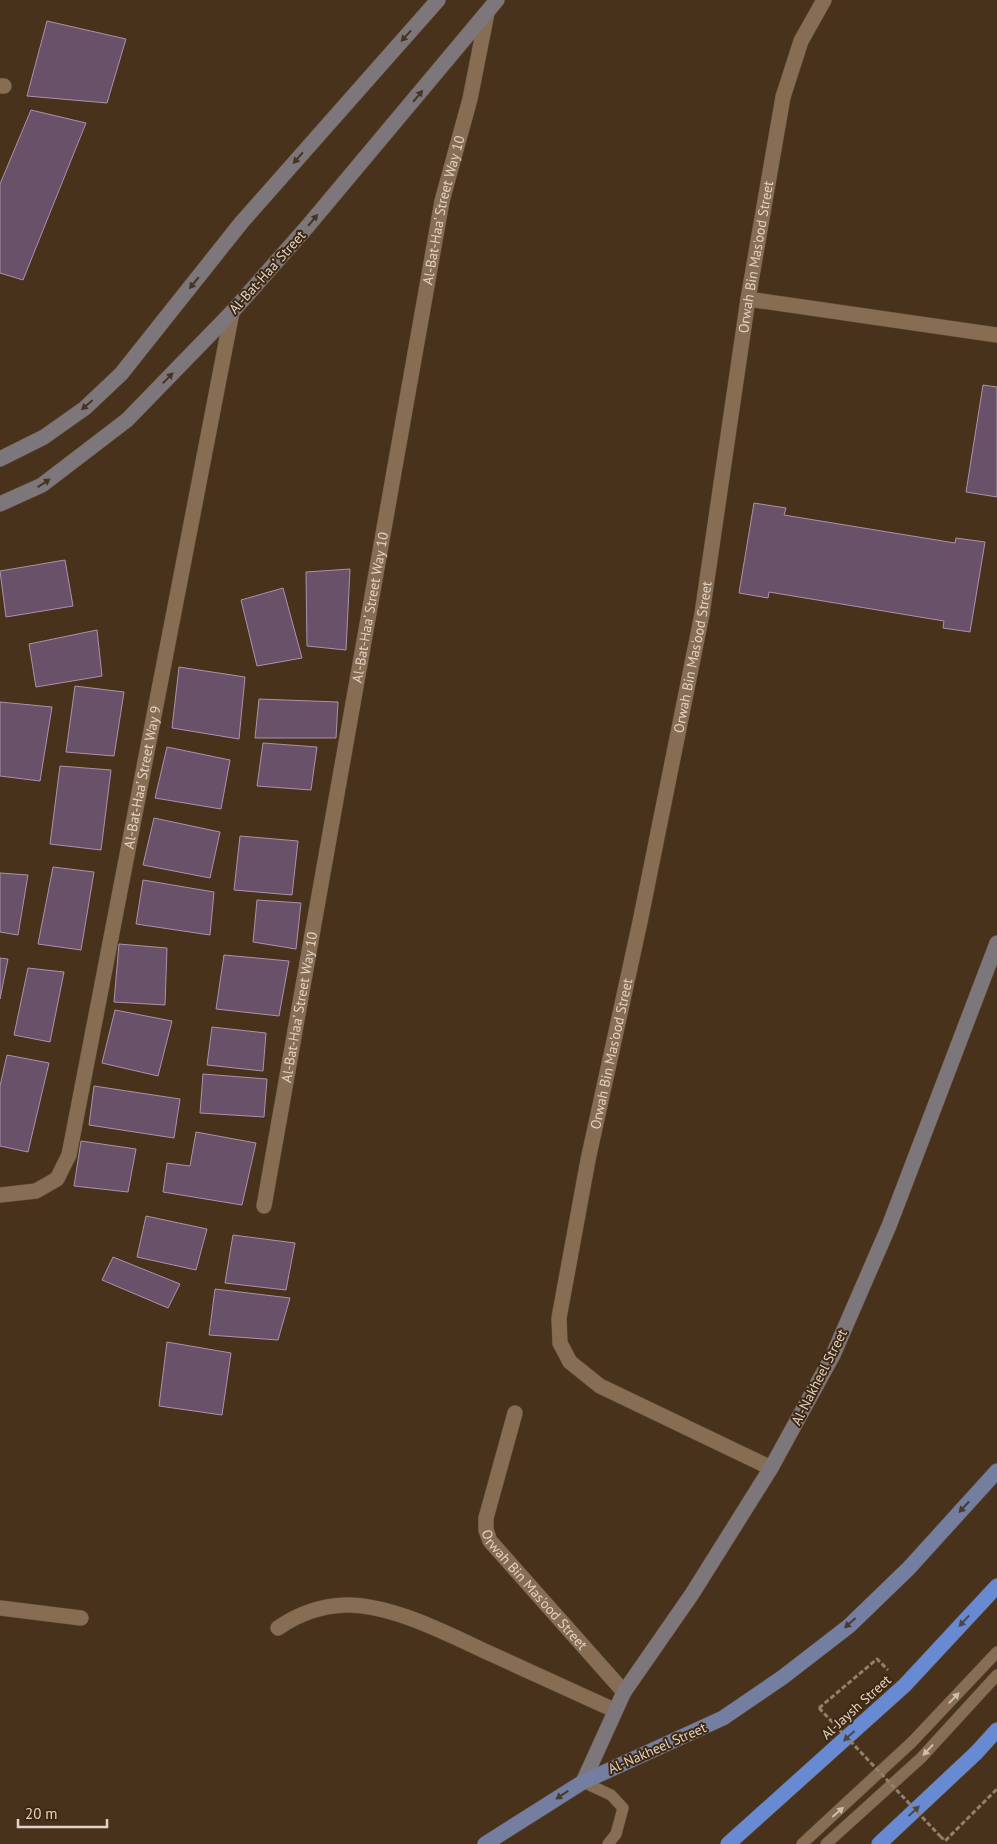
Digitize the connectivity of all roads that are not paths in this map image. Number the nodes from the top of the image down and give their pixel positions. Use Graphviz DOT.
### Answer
graph roads {
  1 [pos="438,0"];
  2 [pos="497,0"];
  3 [pos="824,0"];
  4 [pos="487,13"];
  5 [pos="748,299"];
  6 [pos="232,312"];
  7 [pos="997,335"];
  8 [pos="0,459"];
  9 [pos="0,504"];
  10 [pos="997,943"];
  11 [pos="0,1195"];
  12 [pos="264,1206"];
  13 [pos="514,1413"];
  14 [pos="771,1468"];
  15 [pos="997,1471"];
  16 [pos="997,1586"];
  17 [pos="0,1608"];
  18 [pos="82,1618"];
  19 [pos="278,1628"];
  20 [pos="997,1652"];
  21 [pos="997,1675"];
  22 [pos="624,1692"];
  23 [pos="614,1710"];
  24 [pos="997,1730"];
  25 [pos="583,1782"];
  26 [pos="485,1844"];
  27 [pos="608,1844"];
  28 [pos="728,1844"];
  29 [pos="802,1844"];
  30 [pos="826,1844"];
  31 [pos="878,1844"];
  1 -- 8 [label="street, one-way"];
  2 -- 4 [label="street, Al-Bat-Haa’ Street"];
  3 -- 5 [label="street, Orwah Bin Mas'ood Street"];
  6 -- 4 [label="street, Al-Bat-Haa’ Street, one-way"];
  4 -- 12 [label="street, Al-Bat-Haa’ Street Way 10"];
  5 -- 7 [label="street"];
  5 -- 14 [label="street, Orwah Bin Mas'ood Street"];
  9 -- 6 [label="street, Al-Bat-Haa’ Street, one-way"];
  6 -- 11 [label="street, Al-Bat-Haa’ Street Way 9"];
  10 -- 14 [label="street, Al-Nakheel Street"];
  13 -- 22 [label="street, Orwah Bin Mas'ood Street"];
  14 -- 22 [label="street, Al-Nakheel Street"];
  15 -- 25 [label="main road, Al-Nakheel Street, one-way"];
  16 -- 28 [label="highway, Al-Jaysh Street, one-way"];
  17 -- 18 [label="street"];
  19 -- 23 [label="street"];
  29 -- 20 [label="lane, one-way"];
  21 -- 30 [label="lane, one-way"];
  22 -- 23 [label="street, Al-Nakheel Street"];
  23 -- 25 [label="street, Al-Nakheel Street"];
  31 -- 24 [label="highway, one-way"];
  25 -- 26 [label="main road, Al-Nakheel Street, one-way"];
  25 -- 27 [label="lane"];
}
